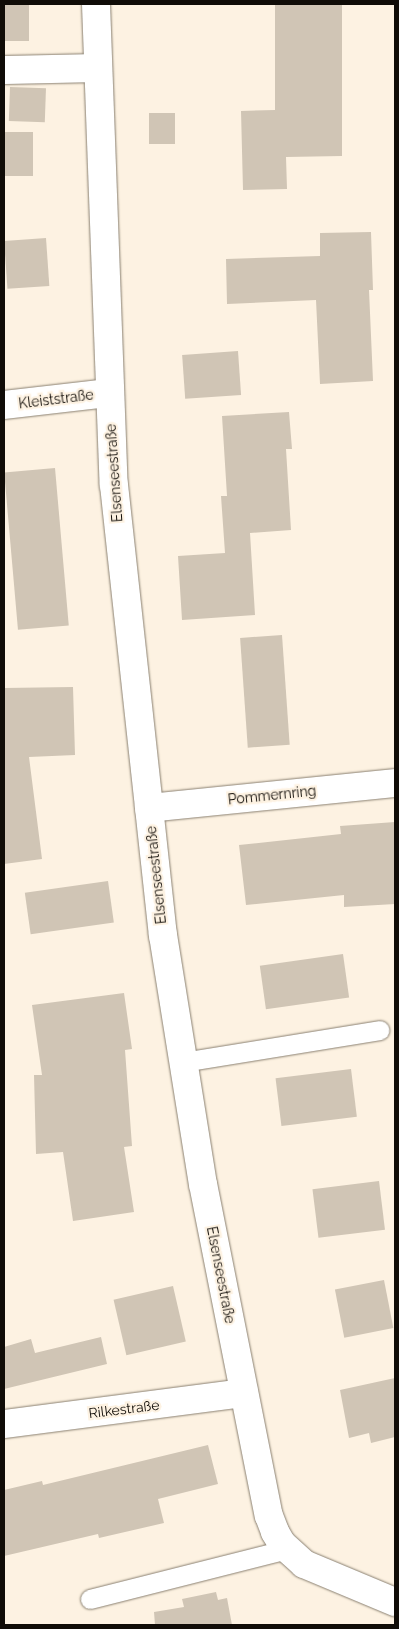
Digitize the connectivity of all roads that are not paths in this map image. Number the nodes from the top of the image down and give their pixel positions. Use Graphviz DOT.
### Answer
graph roads {
  1 [pos="96,4"];
  2 [pos="96,68"];
  3 [pos="4,70"];
  4 [pos="108,393"];
  5 [pos="4,405"];
  6 [pos="395,783"];
  7 [pos="149,808"];
  8 [pos="379,1030"];
  9 [pos="182,1062"];
  10 [pos="244,1393"];
  11 [pos="4,1424"];
  12 [pos="287,1549"];
  13 [pos="90,1599"];
  14 [pos="395,1602"];
  1 -- 2 [label="street, Elsenseestraße"];
  2 -- 3 [label="street"];
  2 -- 4 [label="street, Elsenseestraße"];
  4 -- 5 [label="street, Kleiststraße"];
  4 -- 7 [label="street, Elsenseestraße"];
  6 -- 7 [label="street, Pommernring"];
  7 -- 9 [label="street, Elsenseestraße"];
  8 -- 9 [label="lane"];
  9 -- 10 [label="street, Elsenseestraße"];
  10 -- 11 [label="street, Rilkestraße"];
  10 -- 12 [label="street, Elsenseestraße"];
  12 -- 13 [label="lane"];
  12 -- 14 [label="street, Elsenseestraße"];
}
